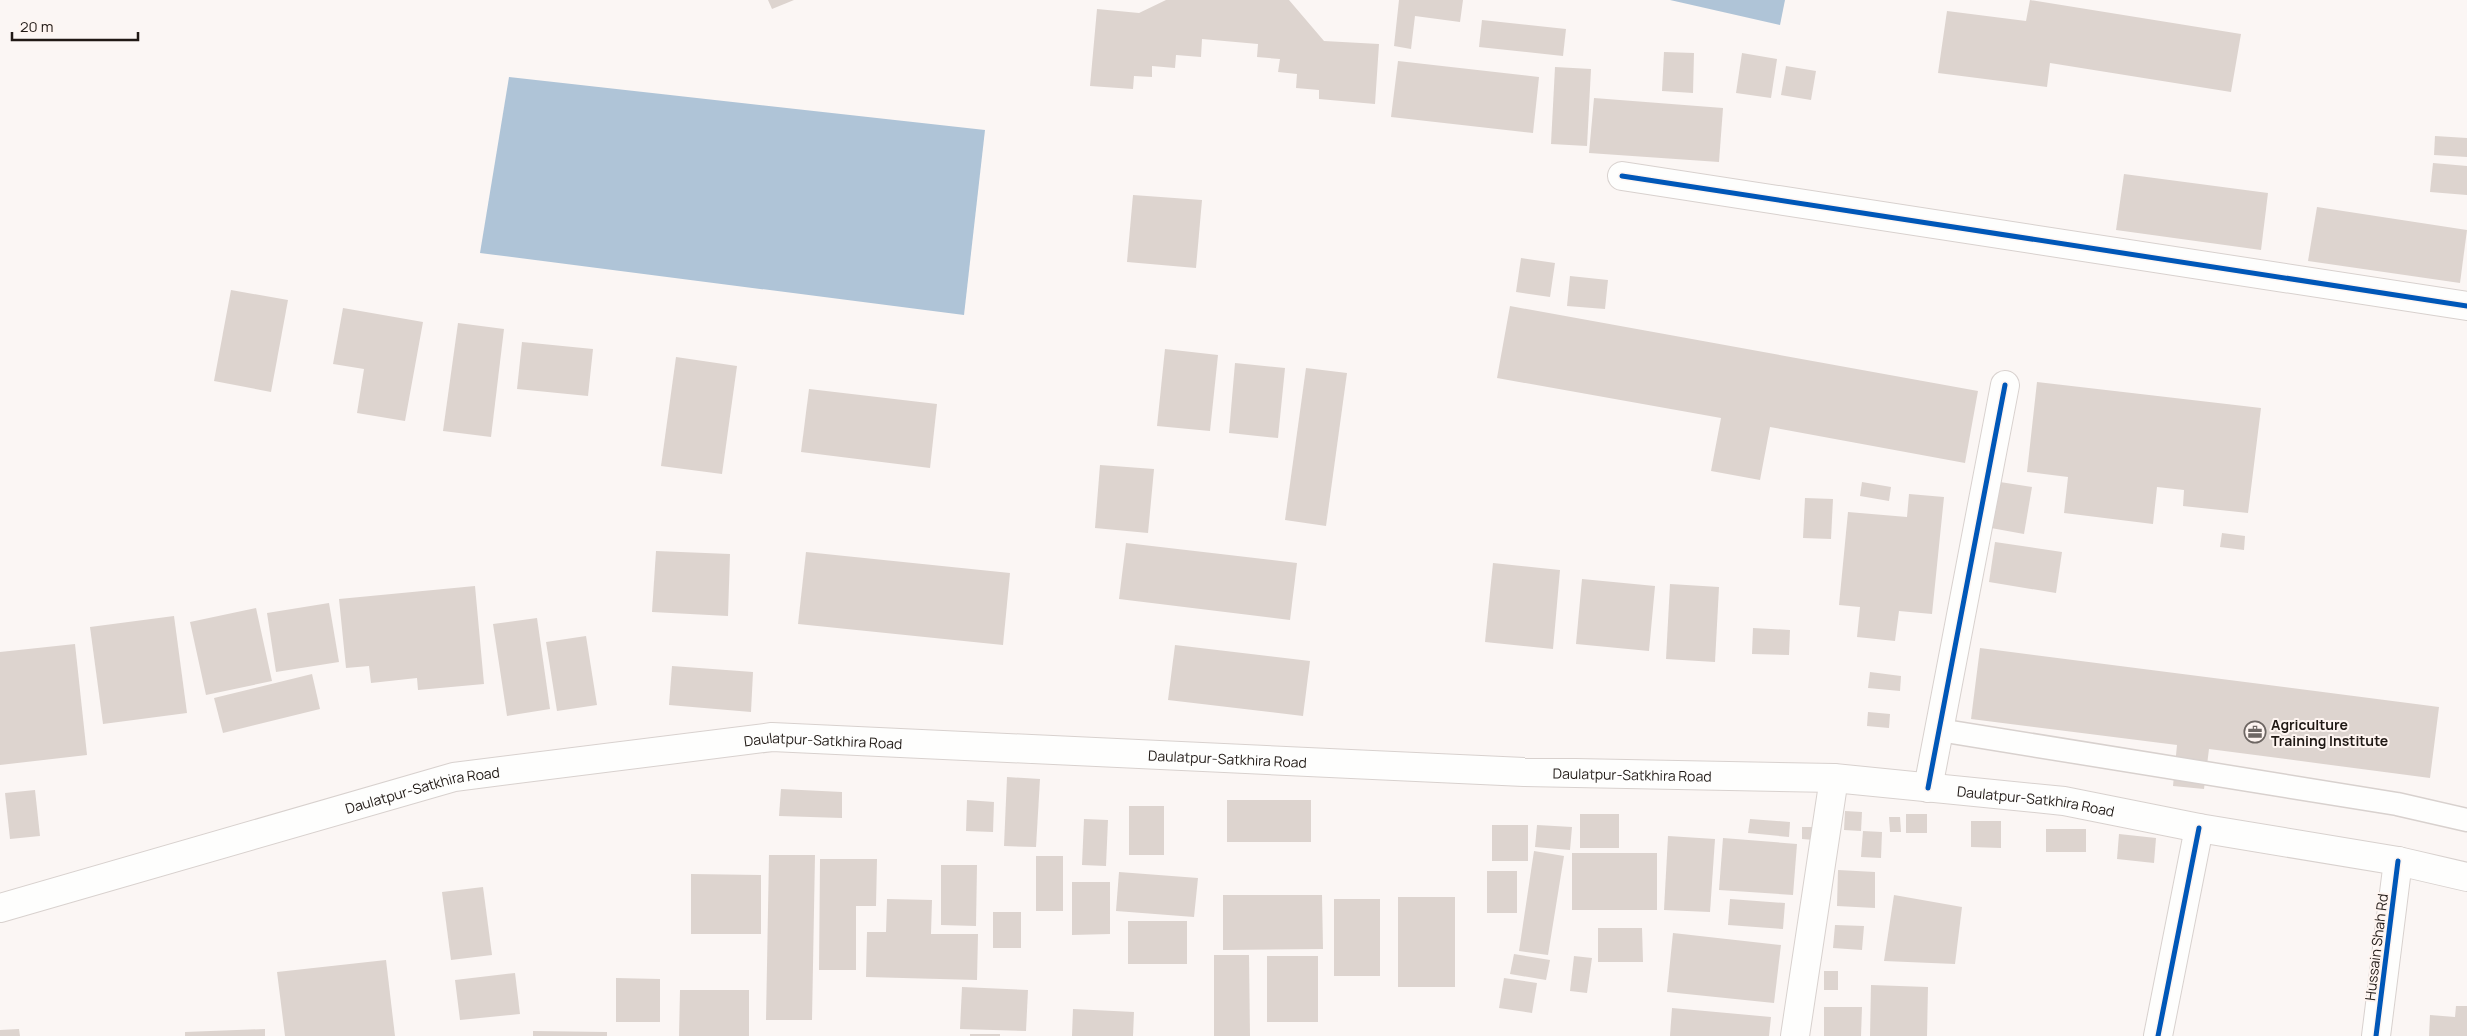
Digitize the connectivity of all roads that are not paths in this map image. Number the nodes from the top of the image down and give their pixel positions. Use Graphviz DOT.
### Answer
graph roads {
  1 [pos="1622,176"];
  2 [pos="2467,306"];
  3 [pos="2006,385"];
  4 [pos="1940,730"];
  5 [pos="1834,778"];
  6 [pos="1928,788"];
  7 [pos="2467,820"];
  8 [pos="2199,828"];
  9 [pos="2398,861"];
  10 [pos="2467,877"];
  11 [pos="0,908"];
  12 [pos="1795,1036"];
  13 [pos="2158,1036"];
  14 [pos="2376,1036"];
  1 -- 2 [label="main road"];
  3 -- 4 [label="main road"];
  4 -- 6 [label="main road"];
  4 -- 7 [label="lane"];
  5 -- 6 [label="main road, Daulatpur-Satkhira Road"];
  5 -- 11 [label="main road, Daulatpur-Satkhira Road"];
  5 -- 12 [label="main road"];
  6 -- 8 [label="main road, Daulatpur-Satkhira Road"];
  8 -- 9 [label="main road, Daulatpur-Satkhira Road"];
  8 -- 13 [label="main road"];
  9 -- 10 [label="main road, Daulatpur-Satkhira Road"];
  9 -- 14 [label="main road, Hussain Shah Rd"];
}
